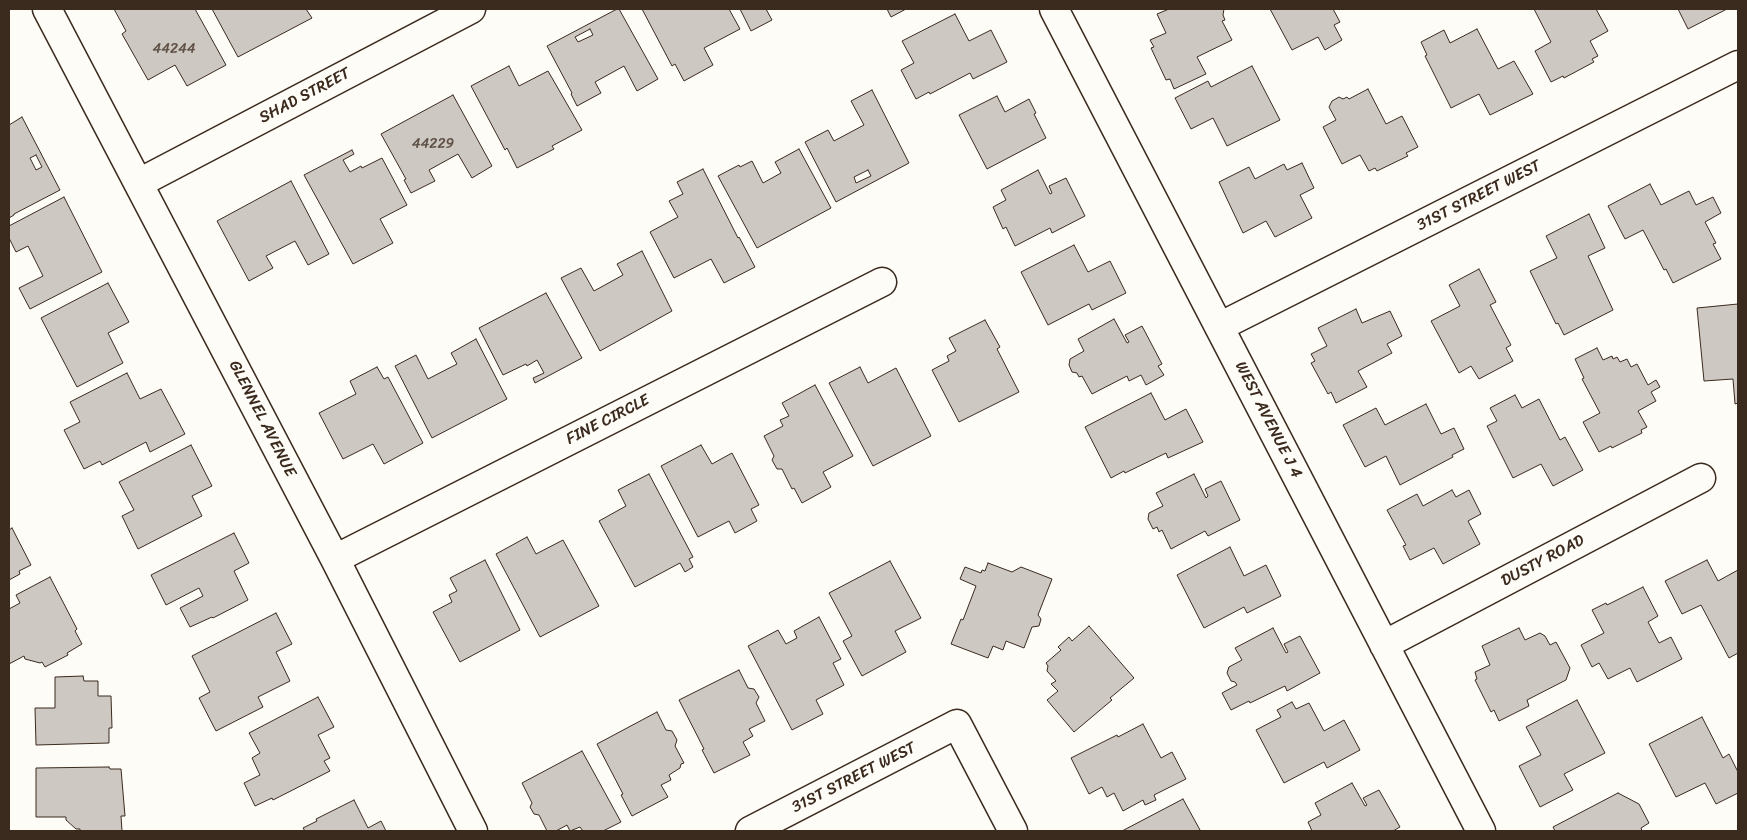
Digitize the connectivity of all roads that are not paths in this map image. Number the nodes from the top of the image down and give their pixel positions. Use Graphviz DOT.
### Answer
graph roads {
  1 [pos="47,9"];
  2 [pos="471,9"];
  3 [pos="1054,9"];
  4 [pos="1738,65"];
  5 [pos="139,183"];
  6 [pos="882,282"];
  7 [pos="1219,327"];
  8 [pos="1701,478"];
  9 [pos="335,558"];
  10 [pos="1384,644"];
  11 [pos="473,831"];
  12 [pos="750,831"];
  13 [pos="1013,831"];
  14 [pos="1481,831"];
  1 -- 5 [label="street, GLENNEL AVENUE"];
  2 -- 5 [label="street, SHAD STREET"];
  3 -- 7 [label="street, WEST AVENUE J 4"];
  4 -- 7 [label="street, 31ST STREET WEST"];
  5 -- 9 [label="street, GLENNEL AVENUE"];
  6 -- 9 [label="street, FINE CIRCLE"];
  7 -- 10 [label="street, WEST AVENUE J 4"];
  8 -- 10 [label="street, DUSTY ROAD"];
  9 -- 11 [label="street, GLENNEL AVENUE"];
  10 -- 14 [label="street, WEST AVENUE J 4"];
  12 -- 13 [label="street, 31ST STREET WEST"];
}
